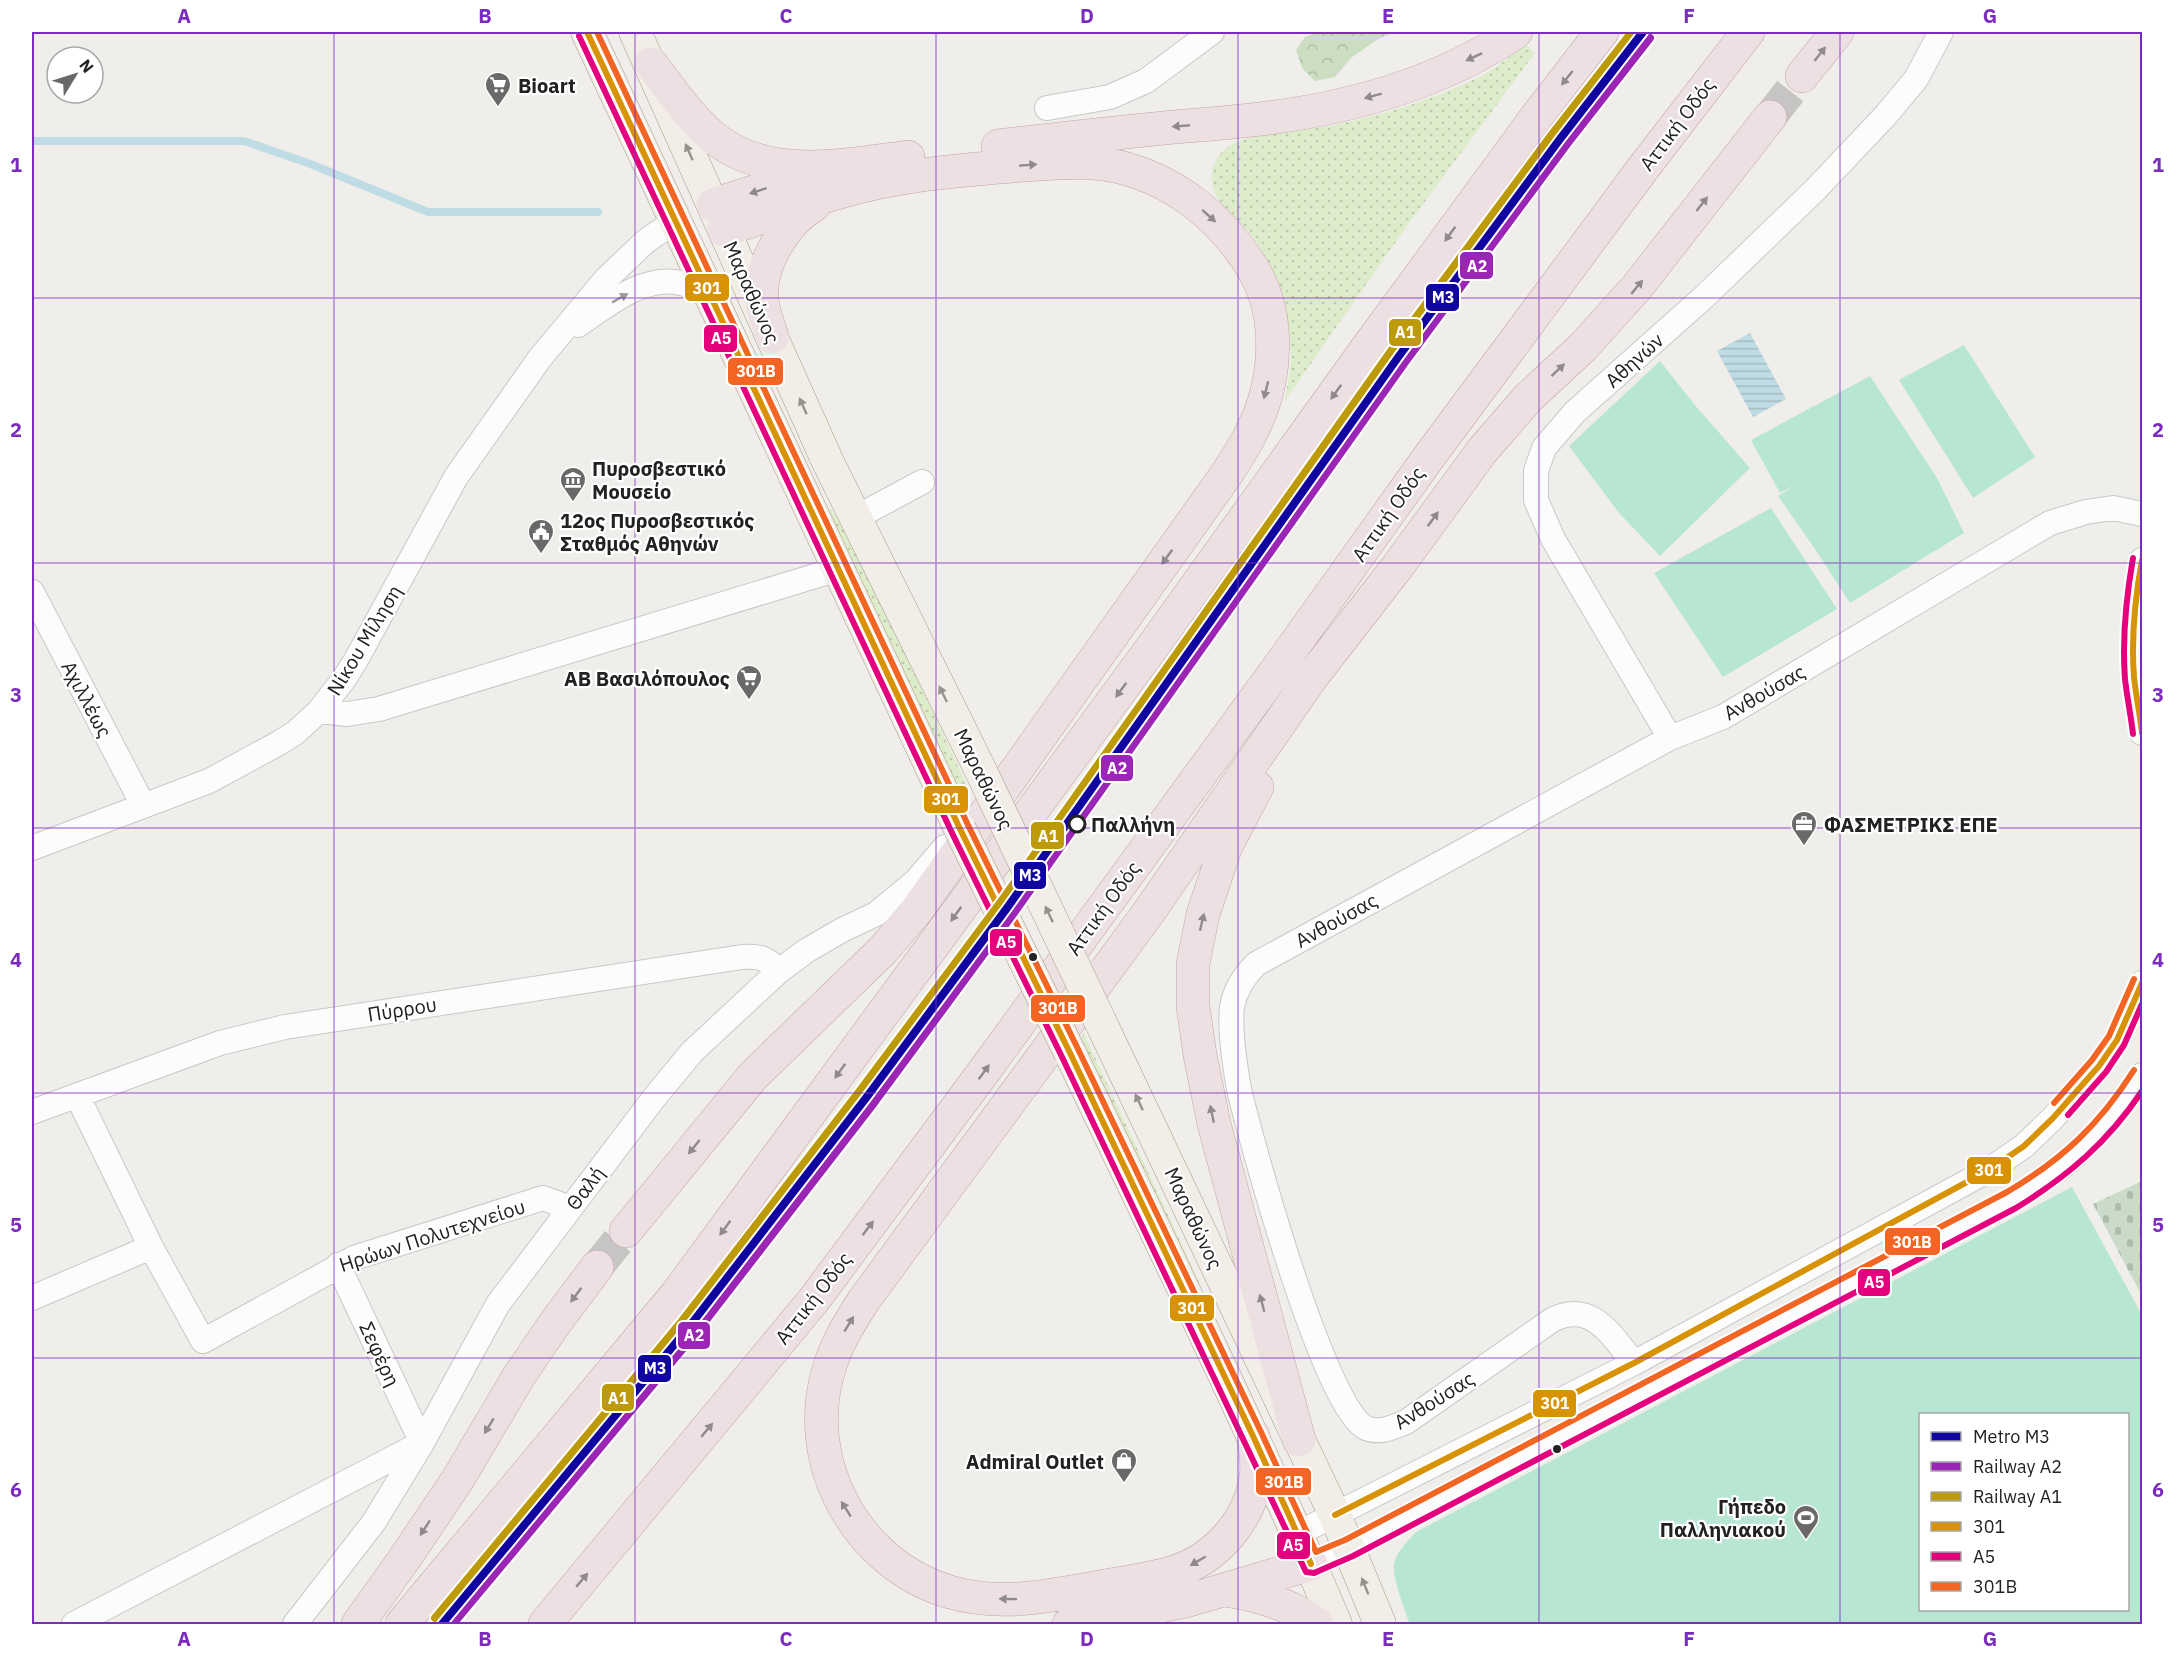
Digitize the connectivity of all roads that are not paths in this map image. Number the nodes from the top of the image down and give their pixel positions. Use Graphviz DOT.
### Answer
graph roads {
  1 [pos="587,32"];
  2 [pos="635,32"];
  3 [pos="1212,32"];
  4 [pos="1516,32"];
  5 [pos="1602,32"];
  6 [pos="1748,32"];
  7 [pos="1837,32"];
  8 [pos="1941,32"];
  9 [pos="651,64"];
  10 [pos="1802,76"];
  11 [pos="1047,108"];
  12 [pos="1770,117"];
  13 [pos="840,178"];
  14 [pos="718,218"];
  15 [pos="681,233"];
  16 [pos="711,298"];
  17 [pos="772,337"];
  18 [pos="540,358"];
  19 [pos="922,482"];
  20 [pos="2142,514"];
  21 [pos="855,518"];
  22 [pos="2142,560"];
  23 [pos="1398,566"];
  24 [pos="837,569"];
  25 [pos="32,592"];
  26 [pos="319,711"];
  27 [pos="2142,733"];
  28 [pos="1670,738"];
  29 [pos="143,806"];
  30 [pos="960,829"];
  31 [pos="32,848"];
  32 [pos="779,971"];
  33 [pos="2142,983"];
  34 [pos="2142,1075"];
  35 [pos="77,1095"];
  36 [pos="32,1112"];
  37 [pos="570,1209"];
  38 [pos="626,1231"];
  39 [pos="151,1247"];
  40 [pos="338,1265"];
  41 [pos="597,1267"];
  42 [pos="32,1298"];
  43 [pos="1634,1363"];
  44 [pos="1253,1436"];
  45 [pos="1299,1440"];
  46 [pos="422,1443"];
  47 [pos="1335,1515"];
  48 [pos="1297,1534"];
  49 [pos="1349,1548"];
  50 [pos="1311,1564"];
  51 [pos="1226,1590"];
  52 [pos="74,1624"];
  53 [pos="295,1624"];
  54 [pos="358,1624"];
  55 [pos="402,1624"];
  56 [pos="545,1624"];
  57 [pos="1069,1624"];
  58 [pos="1317,1624"];
  59 [pos="1336,1624"];
  60 [pos="1380,1624"];
  1 -- 15 [label="main road, Μαραθώνος"];
  2 -- 9 [label="main road, Μαραθώνος"];
  3 -- 11 [label="street"];
  4 -- 13 [label="highway, one-way"];
  5 -- 55 [label="highway, one-way"];
  56 -- 6 [label="highway, Αττική Οδός, one-way"];
  10 -- 7 [label="highway, one-way"];
  8 -- 28 [label="street, Αθηνών"];
  9 -- 13 [label="highway"];
  14 -- 9 [label="main road, Μαραθώνος, one-way"];
  23 -- 12 [label="highway, one-way"];
  13 -- 14 [label="highway"];
  13 -- 17 [label="highway"];
  13 -- 38 [label="highway, one-way"];
  14 -- 15 [label="main road"];
  14 -- 17 [label="main road, Μαραθώνος"];
  15 -- 16 [label="main road, Μαραθώνος"];
  15 -- 18 [label="street, Νίκου Μίληση"];
  18 -- 16 [label="street, Νίκου Μίληση, one-way"];
  16 -- 24 [label="main road, Μαραθώνος"];
  21 -- 17 [label="main road, Μαραθώνος, one-way"];
  18 -- 26 [label="street, Νίκου Μίληση"];
  19 -- 21 [label="street"];
  20 -- 28 [label="street, Ανθούσας"];
  45 -- 21 [label="main road, Μαραθώνος, one-way, bridge"];
  22 -- 27 [label="street"];
  44 -- 23 [label="highway, one-way"];
  45 -- 23 [label="highway, one-way"];
  24 -- 26 [label="street"];
  24 -- 30 [label="main road, Μαραθώνος"];
  25 -- 29 [label="street, Αχιλλέως"];
  26 -- 29 [label="street, Νίκου Μίληση"];
  28 -- 43 [label="street, Ανθούσας"];
  29 -- 31 [label="street, Νίκου Μίληση"];
  30 -- 32 [label="street, Θαλή"];
  30 -- 44 [label="main road, Μαραθώνος, bridge"];
  32 -- 35 [label="street, Πύρρου"];
  32 -- 37 [label="street, Θαλή"];
  33 -- 43 [label="street"];
  34 -- 49 [label="street"];
  35 -- 36 [label="street, Πύρρου"];
  35 -- 39 [label="street"];
  37 -- 40 [label="street, Ηρώων Πολυτεχνείου"];
  37 -- 46 [label="street, Θαλή"];
  39 -- 40 [label="street, Ηρώων Πολυτεχνείου"];
  39 -- 42 [label="street"];
  40 -- 46 [label="street, Σεφέρη"];
  41 -- 54 [label="highway, one-way"];
  43 -- 47 [label="street"];
  44 -- 48 [label="main road, Μαραθώνος"];
  45 -- 47 [label="main road, Μαραθώνος"];
  46 -- 52 [label="street"];
  46 -- 53 [label="street, Θαλή"];
  47 -- 48 [label="street"];
  47 -- 49 [label="main road, Μαραθώνος"];
  48 -- 50 [label="main road, Μαραθώνος"];
  49 -- 50 [label="street"];
  60 -- 49 [label="main road, Μαραθώνος, one-way"];
  50 -- 51 [label="highway"];
  50 -- 59 [label="main road, Μαραθώνος"];
  51 -- 57 [label="highway"];
  51 -- 58 [label="highway"];
}
